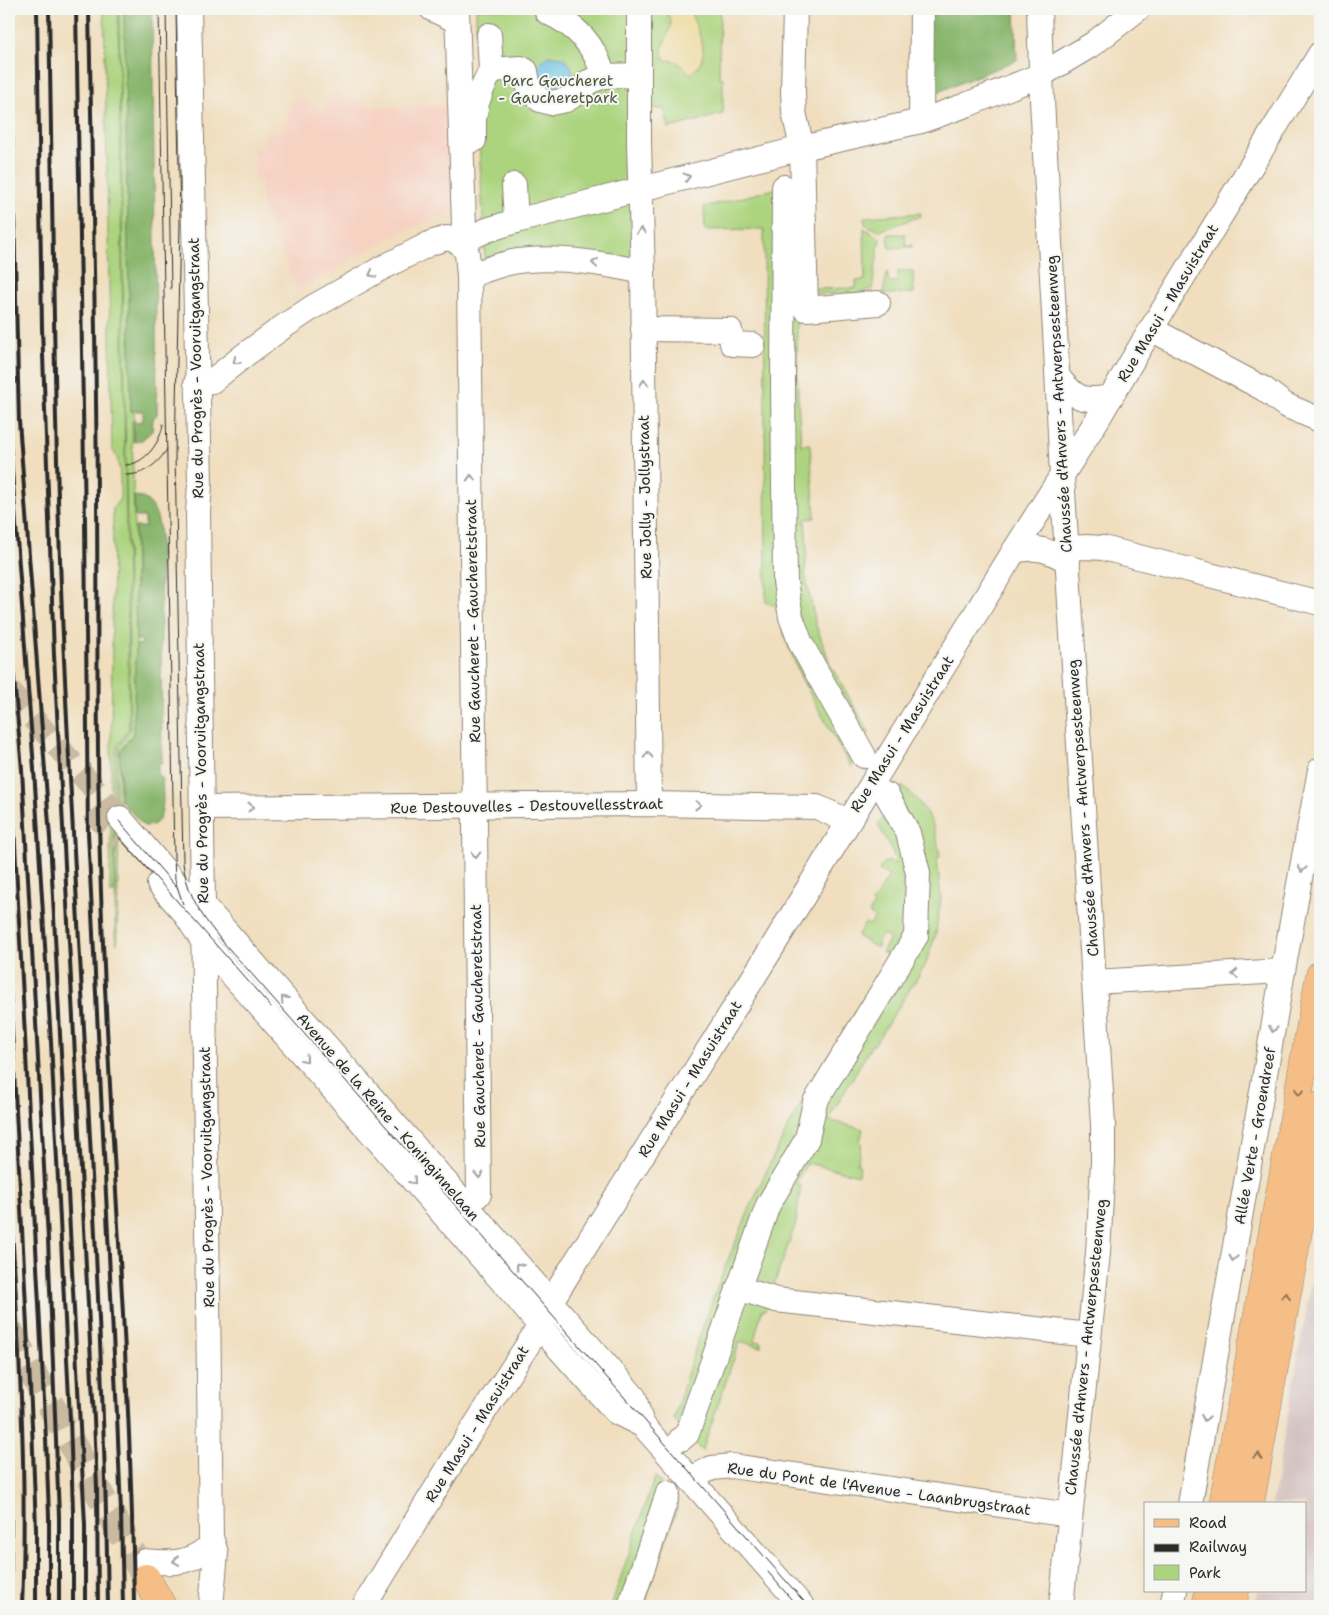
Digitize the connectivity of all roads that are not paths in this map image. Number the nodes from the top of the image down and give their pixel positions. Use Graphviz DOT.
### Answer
graph roads {
  1 [pos="189,9"];
  2 [pos="432,9"];
  3 [pos="639,9"];
  4 [pos="795,9"];
  5 [pos="922,9"];
  6 [pos="1039,9"];
  7 [pos="1138,9"];
  8 [pos="547,12"];
  9 [pos="457,15"];
  10 [pos="490,35"];
  11 [pos="1320,54"];
  12 [pos="491,70"];
  13 [pos="639,75"];
  14 [pos="1041,75"];
  15 [pos="604,76"];
  16 [pos="921,121"];
  17 [pos="802,148"];
  18 [pos="514,185"];
  19 [pos="784,187"];
  20 [pos="640,190"];
  21 [pos="516,221"];
  22 [pos="468,238"];
  23 [pos="643,272"];
  24 [pos="469,276"];
  25 [pos="878,303"];
  26 [pos="1151,329"];
  27 [pos="644,330"];
  28 [pos="753,345"];
  29 [pos="1058,376"];
  30 [pos="196,383"];
  31 [pos="1111,397"];
  32 [pos="1320,420"];
  33 [pos="1062,476"];
  34 [pos="1014,551"];
  35 [pos="1067,555"];
  36 [pos="1320,603"];
  37 [pos="864,756"];
  38 [pos="1320,770"];
  39 [pos="887,795"];
  40 [pos="649,804"];
  41 [pos="475,807"];
  42 [pos="202,808"];
  43 [pos="848,821"];
  44 [pos="203,905"];
  45 [pos="204,943"];
  46 [pos="1283,971"];
  47 [pos="1320,975"];
  48 [pos="1094,982"];
  49 [pos="1320,1106"];
  50 [pos="467,1206"];
  51 [pos="449,1222"];
  52 [pos="738,1288"];
  53 [pos="545,1314"];
  54 [pos="1089,1335"];
  55 [pos="681,1439"];
  56 [pos="690,1480"];
  57 [pos="668,1493"];
  58 [pos="1190,1502"];
  59 [pos="1223,1502"];
  60 [pos="1250,1502"];
  61 [pos="1070,1515"];
  62 [pos="208,1543"];
  63 [pos="146,1570"];
  64 [pos="1175,1592"];
  65 [pos="1209,1592"];
  66 [pos="1234,1592"];
  67 [pos="796,1601"];
  68 [pos="162,1606"];
  69 [pos="197,1606"];
  70 [pos="211,1606"];
  71 [pos="364,1606"];
  72 [pos="630,1606"];
  73 [pos="811,1606"];
  74 [pos="1061,1606"];
  75 [pos="1172,1606"];
  76 [pos="1206,1606"];
  77 [pos="1232,1606"];
  1 -- 30 [label="street, Rue du Progrès - Vooruitgangstraat"];
  2 -- 9 [label="street"];
  3 -- 13 [label="street, Rue Jolly - Jollystraat"];
  4 -- 17 [label="street"];
  5 -- 16 [label="street"];
  6 -- 14 [label="street, Chaussée d'Anvers - Antwerpsesteenweg"];
  7 -- 14 [label="street"];
  8 -- 15 [label="street"];
  9 -- 22 [label="street, Rue Gaucheret - Gaucheretstraat"];
  10 -- 12 [label="street"];
  11 -- 26 [label="street, Rue Masui - Masuistraat"];
  12 -- 15 [label="street"];
  12 -- 22 [label="street"];
  13 -- 15 [label="street"];
  13 -- 20 [label="street, Rue Jolly - Jollystraat"];
  14 -- 16 [label="street"];
  14 -- 29 [label="street, Chaussée d'Anvers - Antwerpsesteenweg"];
  16 -- 17 [label="street"];
  20 -- 17 [label="street, one-way"];
  17 -- 25 [label="street"];
  18 -- 21 [label="street"];
  19 -- 37 [label="street"];
  20 -- 21 [label="street"];
  23 -- 20 [label="street, Rue Jolly - Jollystraat, one-way"];
  21 -- 22 [label="street"];
  22 -- 24 [label="street, Rue Gaucheret - Gaucheretstraat"];
  22 -- 30 [label="street, one-way"];
  23 -- 24 [label="street, one-way"];
  23 -- 27 [label="street, Rue Jolly - Jollystraat"];
  41 -- 24 [label="street, Rue Gaucheret - Gaucheretstraat, one-way"];
  26 -- 31 [label="street, Rue Masui - Masuistraat"];
  26 -- 32 [label="street"];
  27 -- 28 [label="street"];
  40 -- 27 [label="street, Rue Jolly - Jollystraat, one-way"];
  29 -- 31 [label="street"];
  29 -- 33 [label="street, Chaussée d'Anvers - Antwerpsesteenweg"];
  30 -- 42 [label="street, Rue du Progrès - Vooruitgangstraat"];
  31 -- 33 [label="street, Rue Masui - Masuistraat"];
  33 -- 34 [label="street, Rue Masui - Masuistraat"];
  33 -- 35 [label="street, Chaussée d'Anvers - Antwerpsesteenweg"];
  34 -- 35 [label="street"];
  34 -- 43 [label="street, Rue Masui - Masuistraat"];
  35 -- 36 [label="street"];
  35 -- 48 [label="street, Chaussée d'Anvers - Antwerpsesteenweg"];
  38 -- 46 [label="street, Allée Verte - Groendreef, one-way"];
  39 -- 52 [label="street"];
  40 -- 41 [label="street, Rue Destouvelles - Destouvellesstraat"];
  40 -- 43 [label="street, Rue Destouvelles - Destouvellesstraat, one-way"];
  42 -- 41 [label="street, Rue Destouvelles - Destouvellesstraat, one-way"];
  41 -- 50 [label="street, Rue Gaucheret - Gaucheretstraat, one-way"];
  42 -- 44 [label="street, Rue du Progrès - Vooruitgangstraat"];
  43 -- 53 [label="street, Rue Masui - Masuistraat"];
  44 -- 45 [label="street, Rue du Progrès - Vooruitgangstraat"];
  44 -- 45 [label="street, Avenue de la Reine - Koninginnelaan"];
  50 -- 44 [label="street, Avenue de la Reine - Koninginnelaan, one-way"];
  45 -- 51 [label="street, Avenue de la Reine - Koninginnelaan, one-way"];
  45 -- 62 [label="street, Rue du Progrès - Vooruitgangstraat"];
  46 -- 48 [label="street, one-way"];
  46 -- 58 [label="street, Allée Verte - Groendreef, one-way"];
  47 -- 59 [label="main road, one-way"];
  48 -- 54 [label="street, Chaussée d'Anvers - Antwerpsesteenweg"];
  60 -- 49 [label="main road, one-way"];
  50 -- 51 [label="street, Rue Gaucheret - Gaucheretstraat"];
  53 -- 50 [label="street, Avenue de la Reine - Koninginnelaan, one-way"];
  51 -- 53 [label="street, Avenue de la Reine - Koninginnelaan"];
  52 -- 54 [label="street"];
  52 -- 55 [label="street"];
  53 -- 56 [label="street, Avenue de la Reine - Koninginnelaan"];
  53 -- 71 [label="street, Rue Masui - Masuistraat"];
  54 -- 61 [label="street, Chaussée d'Anvers - Antwerpsesteenweg"];
  56 -- 61 [label="street, Rue du Pont de l'Avenue - Laanbrugstraat"];
  56 -- 67 [label="street, Avenue de la Reine - Koninginnelaan"];
  57 -- 72 [label="street"];
  61 -- 74 [label="street, Chaussée d'Anvers - Antwerpsesteenweg"];
  62 -- 63 [label="street, one-way"];
  62 -- 69 [label="street, Rue du Progrès - Vooruitgangstraat"];
  62 -- 70 [label="street, Rue du Progrès - Vooruitgangstraat"];
  63 -- 68 [label="main road"];
  64 -- 75 [label="street"];
  65 -- 76 [label="main road"];
  66 -- 77 [label="main road"];
  67 -- 73 [label="street, Avenue de la Reine - Koninginnelaan"];
}
